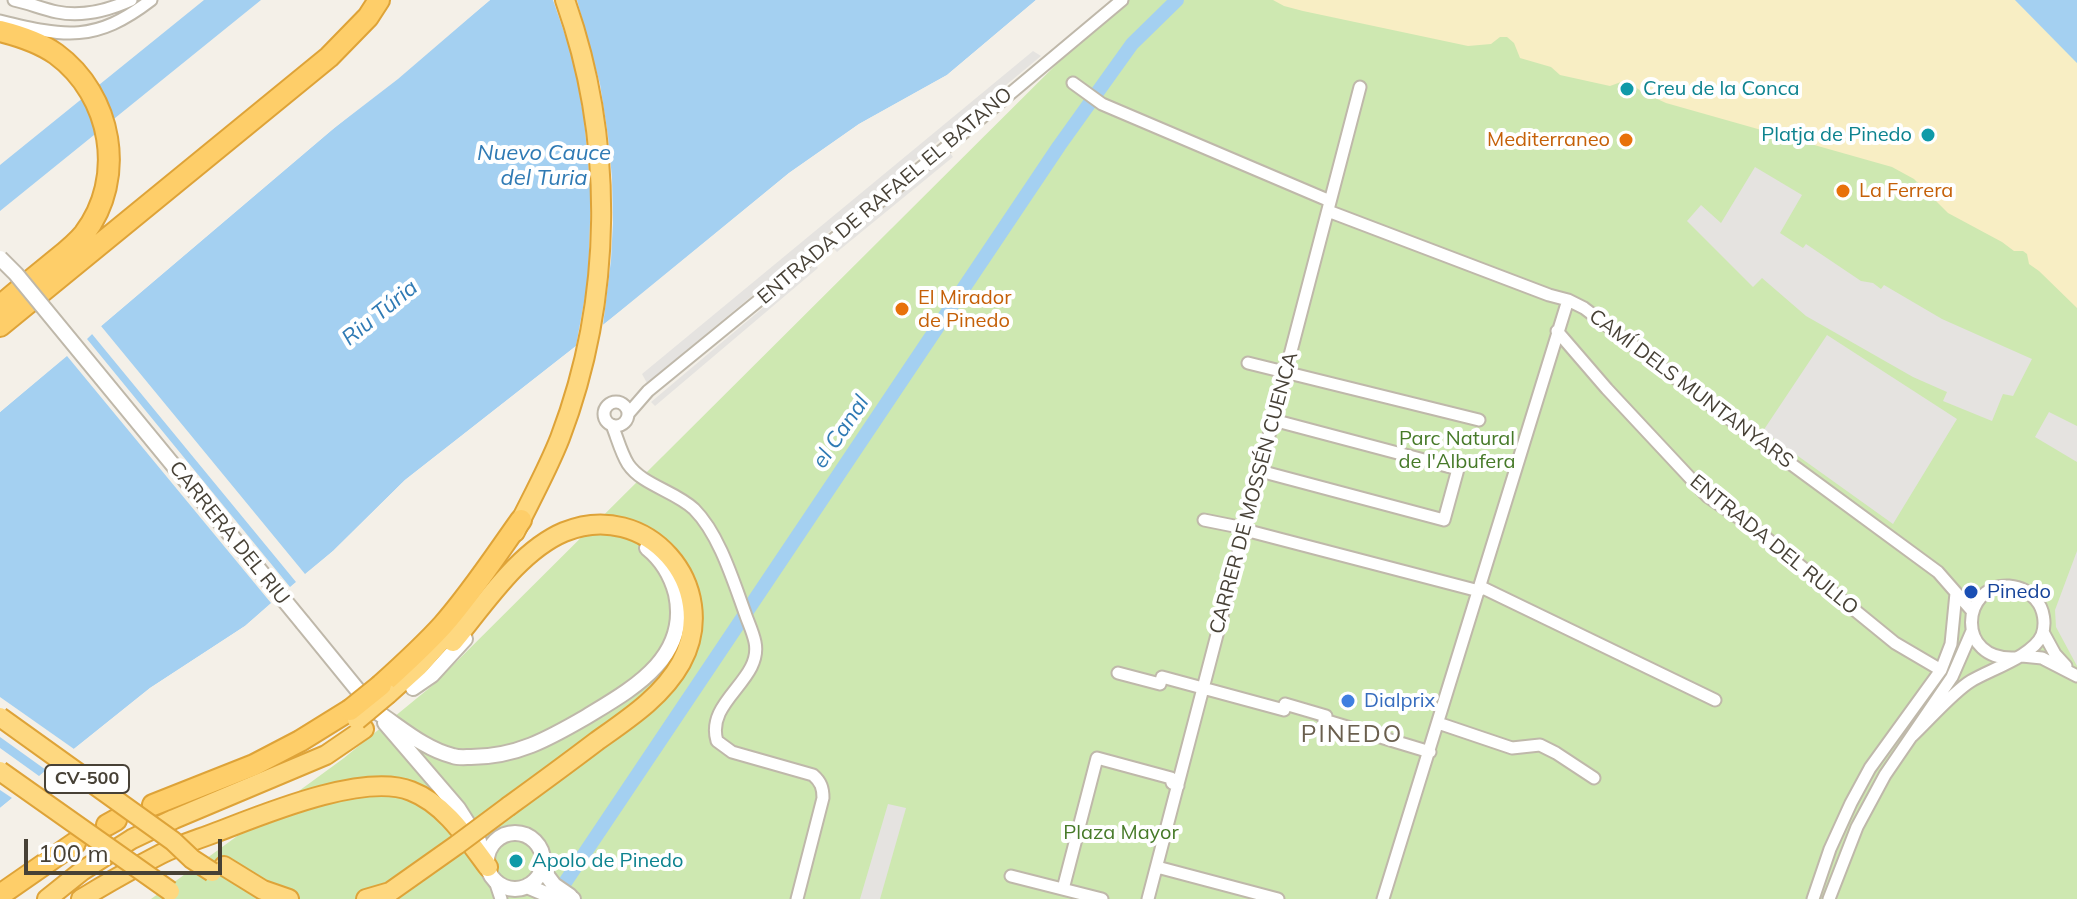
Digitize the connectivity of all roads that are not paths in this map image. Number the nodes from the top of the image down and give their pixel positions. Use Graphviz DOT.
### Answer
graph roads {
  1 [pos="14,0"];
  2 [pos="131,0"];
  3 [pos="151,0"];
  4 [pos="379,0"];
  5 [pos="565,0"];
  6 [pos="1122,0"];
  7 [pos="0,21"];
  8 [pos="0,31"];
  9 [pos="1076,86"];
  10 [pos="1360,87"];
  11 [pos="1329,206"];
  12 [pos="0,258"];
  13 [pos="1568,300"];
  14 [pos="0,306"];
  15 [pos="0,326"];
  16 [pos="1557,331"];
  17 [pos="1248,363"];
  18 [pos="1286,372"];
  19 [pos="648,391"];
  20 [pos="621,403"];
  21 [pos="626,418"];
  22 [pos="1273,420"];
  23 [pos="1479,420"];
  24 [pos="612,425"];
  25 [pos="622,451"];
  26 [pos="1260,471"];
  27 [pos="521,520"];
  28 [pos="1204,520"];
  29 [pos="1245,530"];
  30 [pos="1480,589"];
  31 [pos="1956,593"];
  32 [pos="1973,612"];
  33 [pos="1972,631"];
  34 [pos="2043,632"];
  35 [pos="2019,657"];
  36 [pos="1941,670"];
  37 [pos="1118,673"];
  38 [pos="2074,674"];
  39 [pos="1204,687"];
  40 [pos="413,688"];
  41 [pos="388,695"];
  42 [pos="1715,700"];
  43 [pos="374,710"];
  44 [pos="0,717"];
  45 [pos="357,719"];
  46 [pos="1438,723"];
  47 [pos="1912,736"];
  48 [pos="1430,752"];
  49 [pos="0,771"];
  50 [pos="1594,778"];
  51 [pos="1178,786"];
  52 [pos="153,805"];
  53 [pos="458,808"];
  54 [pos="505,835"];
  55 [pos="75,843"];
  56 [pos="490,867"];
  57 [pos="1157,867"];
  58 [pos="218,869"];
  59 [pos="542,869"];
  60 [pos="1011,876"];
  61 [pos="1063,889"];
  62 [pos="551,890"];
  63 [pos="524,891"];
  64 [pos="0,895"];
  65 [pos="176,895"];
  66 [pos="47,899"];
  67 [pos="81,899"];
  68 [pos="253,899"];
  69 [pos="289,899"];
  70 [pos="366,899"];
  71 [pos="501,899"];
  72 [pos="574,899"];
  73 [pos="797,899"];
  74 [pos="1102,899"];
  75 [pos="1148,899"];
  76 [pos="1278,899"];
  77 [pos="1383,899"];
  78 [pos="1813,899"];
  79 [pos="1829,899"];
  1 -- 2 [label="street"];
  3 -- 7 [label="street"];
  4 -- 15 [label="highway"];
  5 -- 27 [label="highway"];
  6 -- 19 [label="street, ENTRADA DE RAFAEL EL BATANO"];
  8 -- 14 [label="highway"];
  9 -- 11 [label="street, CAMÍ DELS MUNTANYARS"];
  10 -- 11 [label="street, CARRER DE MOSSÉN CUENCA"];
  11 -- 13 [label="street, CAMÍ DELS MUNTANYARS"];
  11 -- 18 [label="street, CARRER DE MOSSÉN CUENCA"];
  12 -- 43 [label="street, CARRERA DEL RIU, bridge"];
  13 -- 16 [label="street"];
  13 -- 31 [label="street, CAMÍ DELS MUNTANYARS"];
  16 -- 30 [label="street"];
  16 -- 36 [label="street, ENTRADA DEL RULLO"];
  17 -- 18 [label="street"];
  18 -- 22 [label="street, CARRER DE MOSSÉN CUENCA"];
  18 -- 23 [label="street"];
  19 -- 20 [label="street, ENTRADA DE RAFAEL EL BATANO"];
  19 -- 21 [label="street, ENTRADA DE RAFAEL EL BATANO"];
  20 -- 21 [label="street"];
  20 -- 24 [label="street"];
  21 -- 24 [label="street"];
  21 -- 25 [label="street"];
  22 -- 26 [label="street, CARRER DE MOSSÉN CUENCA"];
  22 -- 26 [label="street"];
  24 -- 25 [label="street"];
  25 -- 73 [label="street"];
  26 -- 29 [label="street, CARRER DE MOSSÉN CUENCA"];
  27 -- 41 [label="highway"];
  28 -- 29 [label="street"];
  29 -- 30 [label="street"];
  29 -- 39 [label="street, CARRER DE MOSSÉN CUENCA"];
  30 -- 42 [label="street"];
  30 -- 46 [label="street"];
  31 -- 32 [label="street, CAMÍ DELS MUNTANYARS"];
  31 -- 36 [label="street"];
  32 -- 33 [label="street"];
  32 -- 34 [label="street"];
  33 -- 35 [label="street"];
  33 -- 47 [label="street"];
  34 -- 35 [label="street"];
  34 -- 38 [label="street"];
  35 -- 38 [label="street"];
  35 -- 47 [label="street"];
  36 -- 78 [label="street"];
  37 -- 39 [label="street"];
  39 -- 48 [label="street"];
  39 -- 51 [label="street, CARRER DE MOSSÉN CUENCA"];
  40 -- 41 [label="highway"];
  40 -- 43 [label="street"];
  40 -- 70 [label="highway, bridge"];
  41 -- 45 [label="highway, bridge"];
  43 -- 53 [label="street, CARRERA DEL RIU"];
  44 -- 58 [label="highway, CV-500, bridge"];
  45 -- 52 [label="highway"];
  45 -- 66 [label="highway"];
  46 -- 48 [label="street"];
  46 -- 50 [label="street"];
  47 -- 79 [label="street"];
  48 -- 77 [label="street"];
  49 -- 65 [label="highway, CV-500, bridge"];
  51 -- 57 [label="street, CARRER DE MOSSÉN CUENCA"];
  51 -- 61 [label="street"];
  53 -- 54 [label="street, CARRERA DEL RIU"];
  53 -- 56 [label="street, CARRERA DEL RIU"];
  54 -- 56 [label="street"];
  54 -- 59 [label="street"];
  55 -- 64 [label="highway"];
  56 -- 63 [label="street"];
  56 -- 67 [label="highway"];
  56 -- 71 [label="street"];
  57 -- 75 [label="street, CARRER DE MOSSÉN CUENCA"];
  57 -- 76 [label="street"];
  58 -- 68 [label="highway, CV-500"];
  58 -- 69 [label="highway"];
  59 -- 62 [label="street"];
  59 -- 63 [label="street"];
  60 -- 61 [label="street"];
  61 -- 74 [label="street"];
  62 -- 63 [label="street"];
  62 -- 72 [label="street"];
}
